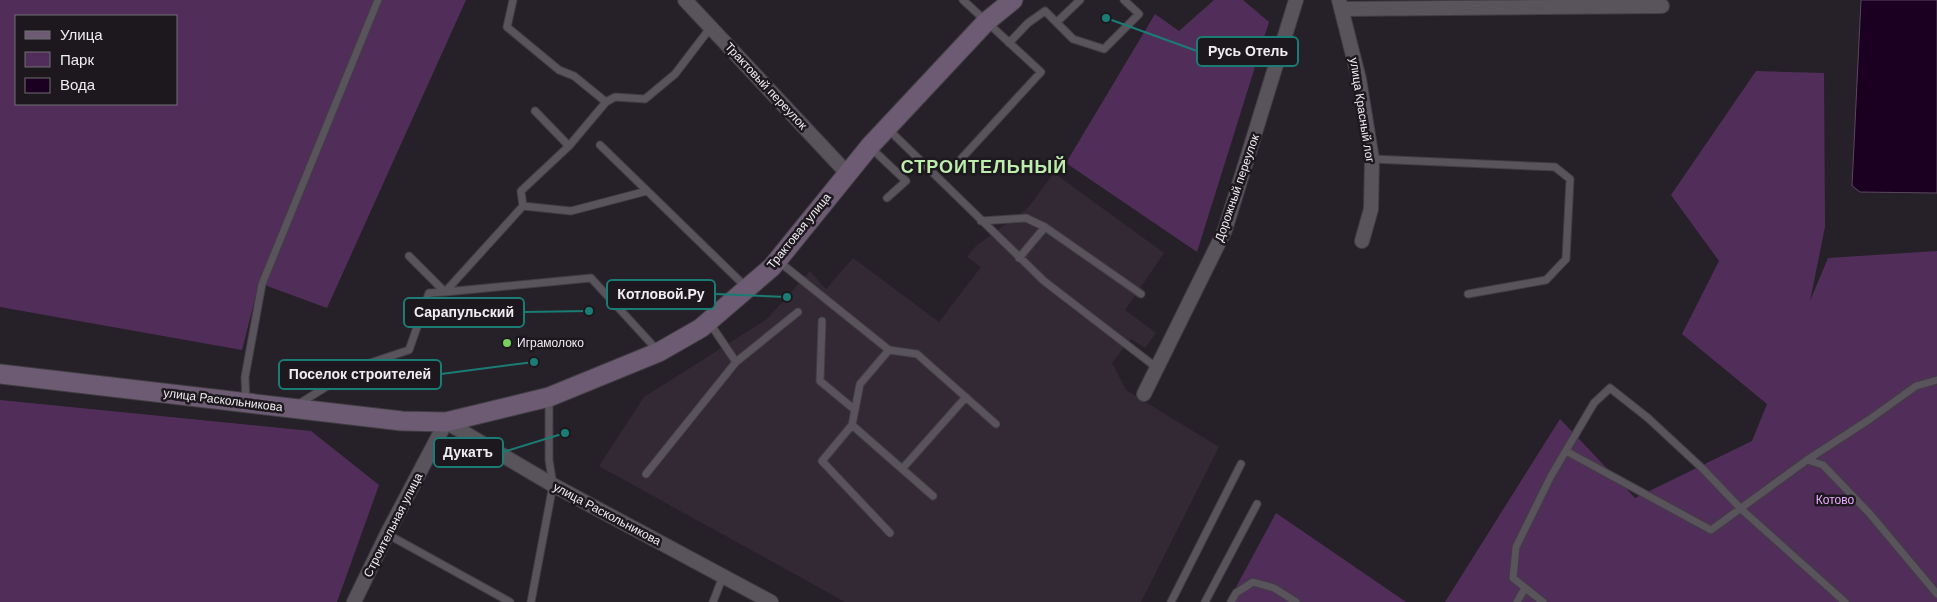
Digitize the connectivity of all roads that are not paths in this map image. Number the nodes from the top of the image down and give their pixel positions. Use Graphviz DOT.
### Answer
graph roads {
  1 [pos="378,0"];
  2 [pos="513,0"];
  3 [pos="685,0"];
  4 [pos="963,0"];
  5 [pos="1013,0"];
  6 [pos="1080,0"];
  7 [pos="1124,0"];
  8 [pos="1296,0"];
  9 [pos="1341,5"];
  10 [pos="1662,6"];
  11 [pos="986,22"];
  12 [pos="1056,22"];
  13 [pos="711,27"];
  14 [pos="1009,43"];
  15 [pos="606,102"];
  16 [pos="535,111"];
  17 [pos="887,128"];
  18 [pos="600,145"];
  19 [pos="569,146"];
  20 [pos="870,146"];
  21 [pos="961,159"];
  22 [pos="1372,159"];
  23 [pos="847,173"];
  24 [pos="647,191"];
  25 [pos="887,198"];
  26 [pos="523,206"];
  27 [pos="981,221"];
  28 [pos="1044,227"];
  29 [pos="1362,240"];
  30 [pos="409,256"];
  31 [pos="1019,258"];
  32 [pos="777,260"];
  33 [pos="747,288"];
  34 [pos="444,292"];
  35 [pos="1141,294"];
  36 [pos="1468,294"];
  37 [pos="798,312"];
  38 [pos="709,321"];
  39 [pos="822,321"];
  40 [pos="889,350"];
  41 [pos="659,352"];
  42 [pos="736,362"];
  43 [pos="1157,368"];
  44 [pos="0,374"];
  45 [pos="1937,380"];
  46 [pos="1144,394"];
  47 [pos="966,397"];
  48 [pos="545,398"];
  49 [pos="246,403"];
  50 [pos="292,408"];
  51 [pos="855,410"];
  52 [pos="446,422"];
  53 [pos="996,424"];
  54 [pos="852,425"];
  55 [pos="1566,451"];
  56 [pos="1807,460"];
  57 [pos="1241,464"];
  58 [pos="902,468"];
  59 [pos="646,474"];
  60 [pos="553,485"];
  61 [pos="933,496"];
  62 [pos="1256,504"];
  63 [pos="1741,509"];
  64 [pos="890,533"];
  65 [pos="387,534"];
  66 [pos="723,576"];
  67 [pos="1525,588"];
  68 [pos="1937,594"];
  69 [pos="354,602"];
  70 [pos="510,602"];
  71 [pos="531,602"];
  72 [pos="713,602"];
  73 [pos="771,602"];
  74 [pos="1171,602"];
  75 [pos="1205,602"];
  76 [pos="1231,602"];
  77 [pos="1296,602"];
  78 [pos="1517,602"];
  79 [pos="1543,602"];
  80 [pos="1845,602"];
  1 -- 49 [label="lane"];
  2 -- 15 [label="lane"];
  3 -- 13 [label="street, Трактовый переулок"];
  4 -- 11 [label="lane"];
  5 -- 11 [label="main road, Трактовая улица"];
  6 -- 12 [label="lane"];
  7 -- 12 [label="lane"];
  8 -- 43 [label="street, Дорожный переулок"];
  9 -- 10 [label="street, улица Красный лог"];
  9 -- 22 [label="street, улица Красный лог"];
  11 -- 14 [label="lane"];
  11 -- 17 [label="main road, Трактовая улица"];
  12 -- 14 [label="lane"];
  13 -- 15 [label="lane"];
  13 -- 23 [label="street, Трактовый переулок"];
  14 -- 21 [label="lane"];
  15 -- 19 [label="lane"];
  16 -- 19 [label="lane"];
  17 -- 20 [label="main road, Трактовая улица"];
  17 -- 27 [label="lane"];
  18 -- 24 [label="lane"];
  19 -- 26 [label="lane"];
  20 -- 23 [label="main road, Трактовая улица"];
  20 -- 25 [label="lane"];
  22 -- 29 [label="street, улица Красный лог"];
  22 -- 36 [label="lane"];
  23 -- 32 [label="main road, Трактовая улица"];
  24 -- 26 [label="lane"];
  24 -- 33 [label="lane"];
  26 -- 34 [label="lane"];
  27 -- 28 [label="lane"];
  27 -- 31 [label="lane"];
  28 -- 31 [label="lane"];
  28 -- 35 [label="lane"];
  30 -- 34 [label="lane"];
  31 -- 43 [label="lane"];
  32 -- 33 [label="main road, Трактовая улица"];
  32 -- 40 [label="lane"];
  33 -- 38 [label="main road, Трактовая улица"];
  34 -- 41 [label="lane"];
  34 -- 50 [label="lane"];
  37 -- 42 [label="lane"];
  38 -- 41 [label="main road, Трактовая улица"];
  38 -- 42 [label="lane"];
  39 -- 51 [label="lane"];
  40 -- 47 [label="lane"];
  40 -- 51 [label="lane"];
  41 -- 48 [label="main road, Трактовая улица"];
  42 -- 59 [label="lane"];
  43 -- 46 [label="street, Дорожный переулок"];
  44 -- 49 [label="main road, улица Раскольникова"];
  45 -- 56 [label="lane"];
  47 -- 53 [label="lane"];
  47 -- 58 [label="lane"];
  48 -- 52 [label="main road, улица Раскольникова"];
  48 -- 60 [label="lane"];
  49 -- 50 [label="main road, улица Раскольникова"];
  50 -- 52 [label="main road, улица Раскольникова"];
  51 -- 54 [label="lane"];
  52 -- 60 [label="street, улица Раскольникова"];
  52 -- 65 [label="street, Строительная улица"];
  54 -- 58 [label="lane"];
  54 -- 64 [label="lane"];
  55 -- 63 [label="lane"];
  55 -- 63 [label="lane"];
  55 -- 67 [label="lane"];
  56 -- 63 [label="lane"];
  56 -- 68 [label="lane"];
  57 -- 74 [label="lane"];
  58 -- 61 [label="lane"];
  60 -- 66 [label="street, улица Раскольникова"];
  60 -- 71 [label="lane"];
  62 -- 75 [label="lane"];
  63 -- 80 [label="lane"];
  65 -- 69 [label="street, Строительная улица"];
  65 -- 70 [label="lane"];
  66 -- 72 [label="lane"];
  66 -- 73 [label="street, улица Раскольникова"];
  67 -- 78 [label="lane"];
  67 -- 79 [label="lane"];
  76 -- 77 [label="lane"];
}
